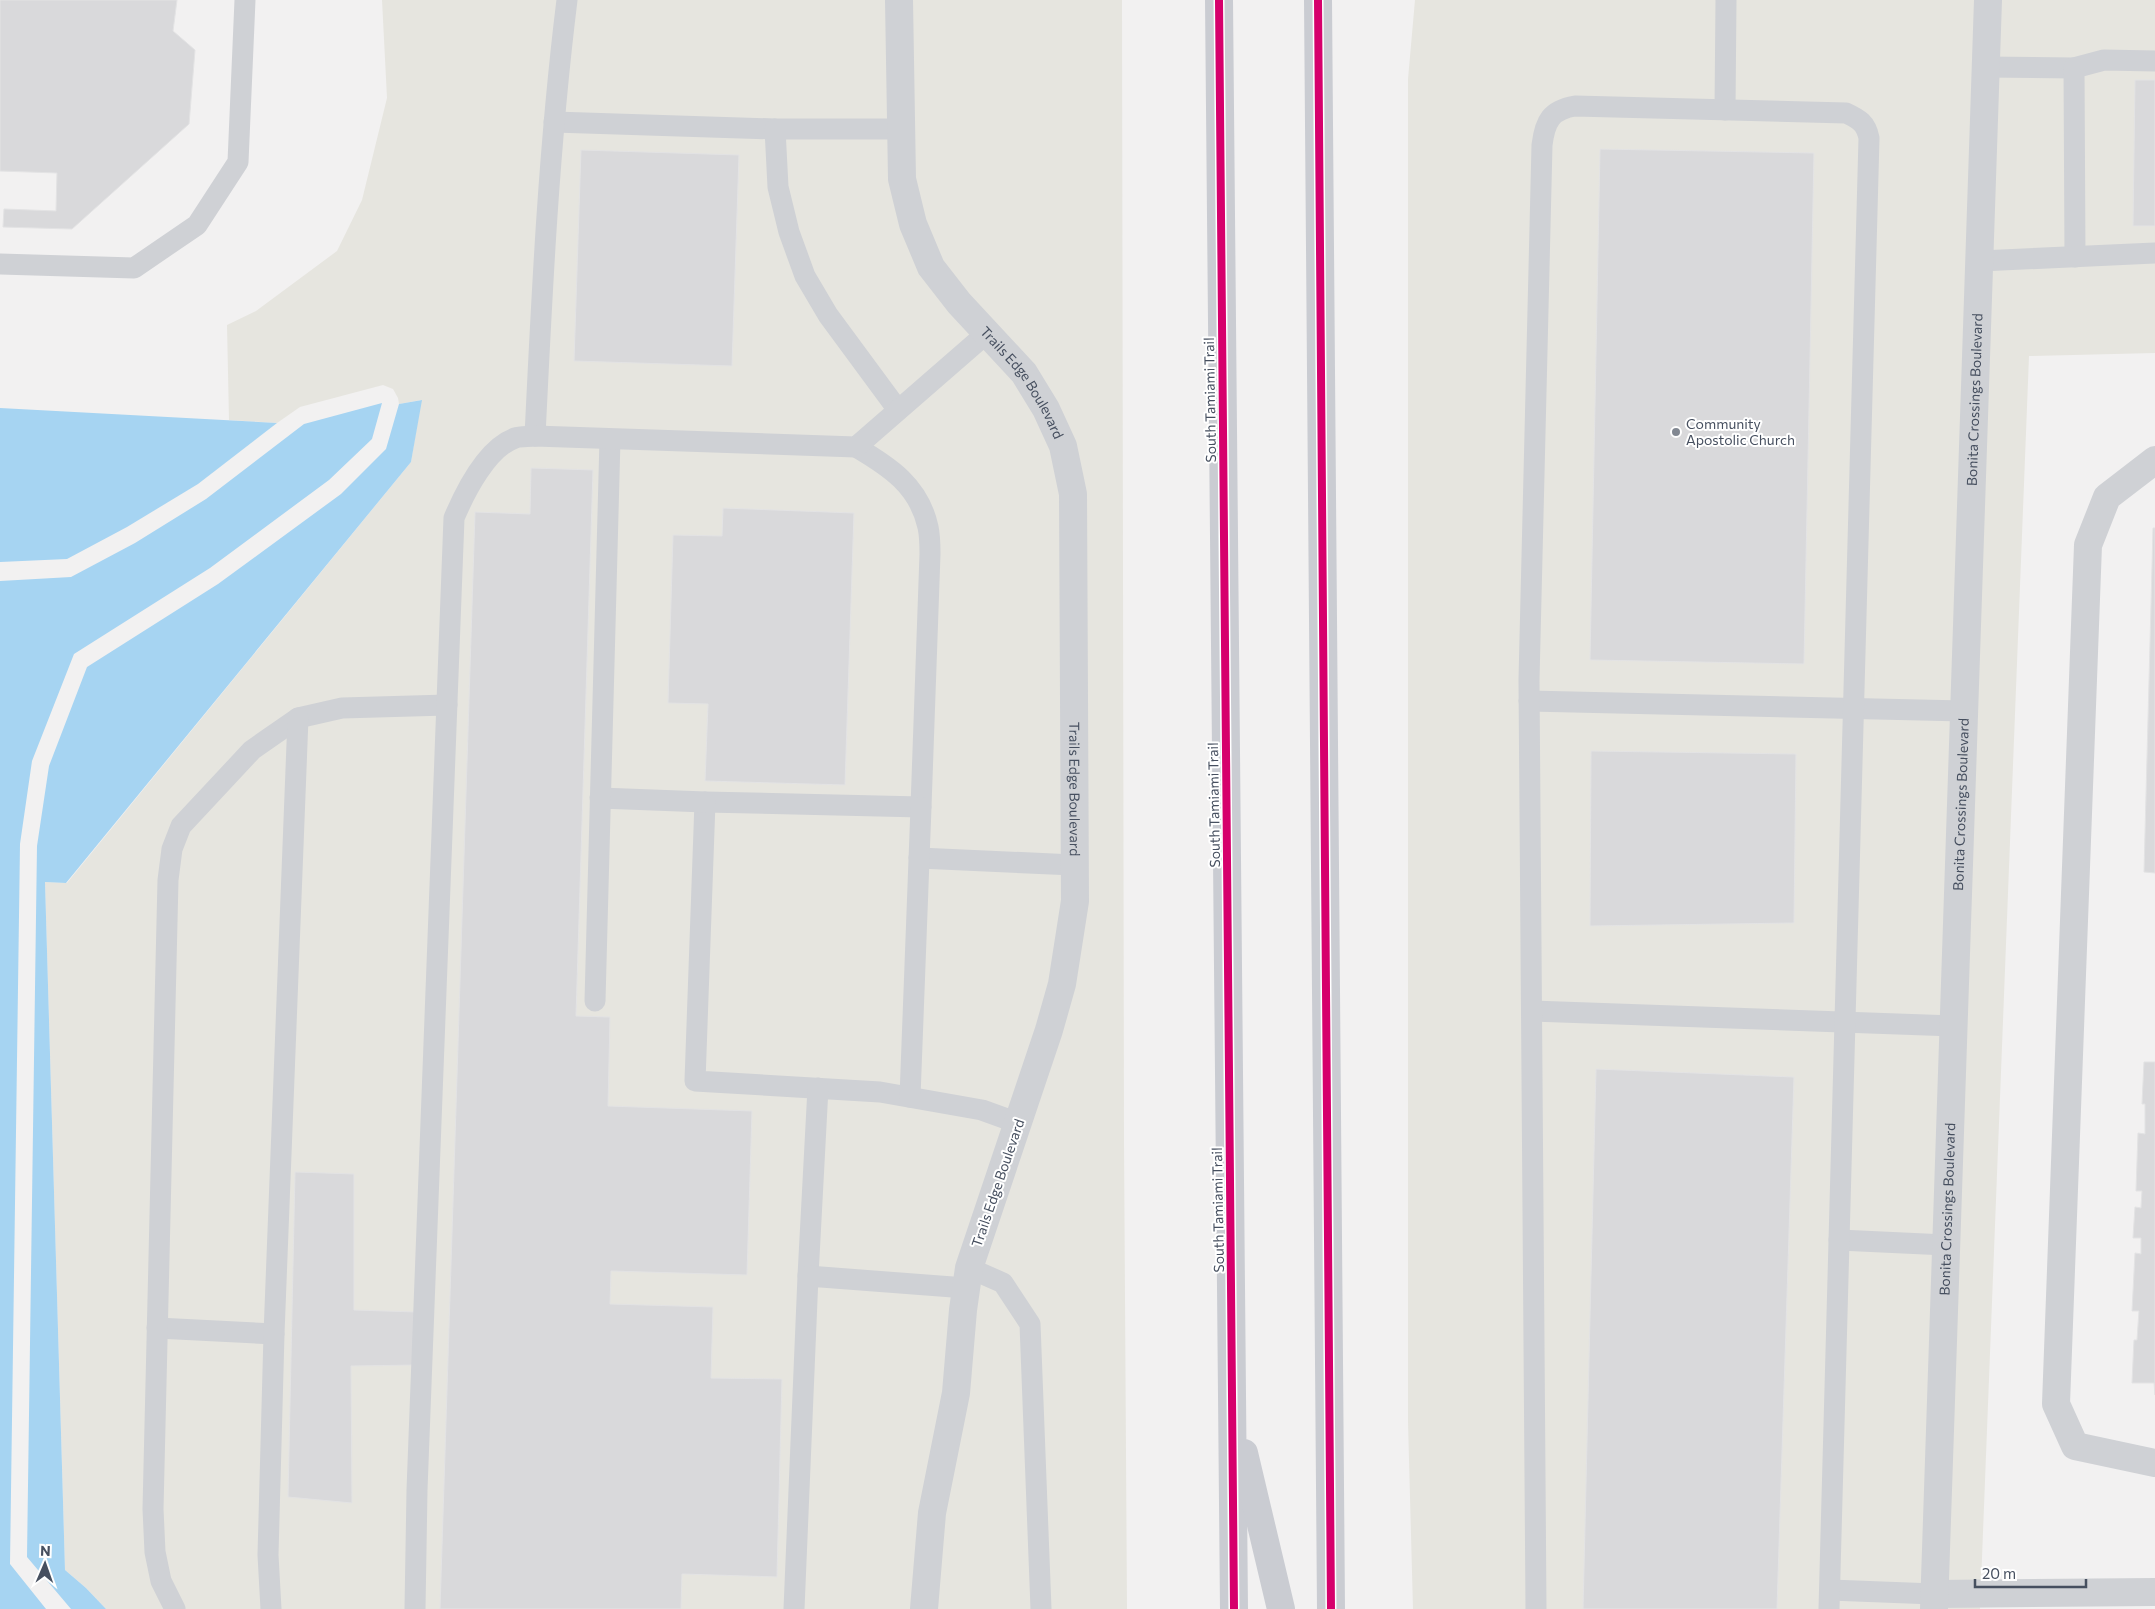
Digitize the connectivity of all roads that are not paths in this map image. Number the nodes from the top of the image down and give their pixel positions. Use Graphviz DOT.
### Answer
graph roads {
  1 [pos="245,0"];
  2 [pos="567,0"];
  3 [pos="899,0"];
  4 [pos="1219,0"];
  5 [pos="1318,0"];
  6 [pos="1726,0"];
  7 [pos="1988,0"];
  8 [pos="2155,61"];
  9 [pos="1986,67"];
  10 [pos="2074,68"];
  11 [pos="1725,110"];
  12 [pos="554,122"];
  13 [pos="775,129"];
  14 [pos="901,129"];
  15 [pos="2155,253"];
  16 [pos="2075,257"];
  17 [pos="1980,261"];
  18 [pos="0,264"];
  19 [pos="987,333"];
  20 [pos="898,410"];
  21 [pos="535,436"];
  22 [pos="610,439"];
  23 [pos="856,447"];
  24 [pos="2155,460"];
  25 [pos="1529,701"];
  26 [pos="447,705"];
  27 [pos="1855,709"];
  28 [pos="1964,711"];
  29 [pos="298,718"];
  30 [pos="600,798"];
  31 [pos="705,802"];
  32 [pos="921,807"];
  33 [pos="919,858"];
  34 [pos="1074,865"];
  35 [pos="595,1001"];
  36 [pos="1532,1011"];
  37 [pos="1846,1022"];
  38 [pos="1954,1026"];
  39 [pos="818,1088"];
  40 [pos="910,1097"];
  41 [pos="1018,1123"];
  42 [pos="1839,1240"];
  43 [pos="1946,1246"];
  44 [pos="808,1276"];
  45 [pos="968,1278"];
  46 [pos="158,1328"];
  47 [pos="274,1334"];
  48 [pos="1233,1405"];
  49 [pos="2155,1463"];
  50 [pos="2155,1592"];
  51 [pos="1830,1600"];
  52 [pos="1934,1601"];
  53 [pos="2057,1601"];
  54 [pos="175,1609"];
  55 [pos="271,1609"];
  56 [pos="415,1609"];
  57 [pos="794,1609"];
  58 [pos="924,1609"];
  59 [pos="1041,1609"];
  60 [pos="1234,1609"];
  61 [pos="1281,1609"];
  62 [pos="1331,1609"];
  63 [pos="1536,1609"];
  1 -- 18 [label="lane"];
  2 -- 12 [label="lane"];
  3 -- 14 [label="street, Trails Edge Boulevard"];
  4 -- 48 [label="main road, South Tamiami Trail"];
  5 -- 62 [label="main road"];
  6 -- 11 [label="lane"];
  7 -- 9 [label="street, Bonita Crossings Boulevard"];
  8 -- 10 [label="lane"];
  9 -- 10 [label="lane"];
  9 -- 17 [label="street, Bonita Crossings Boulevard"];
  10 -- 16 [label="lane"];
  11 -- 25 [label="lane"];
  11 -- 27 [label="lane"];
  12 -- 13 [label="lane"];
  12 -- 21 [label="lane"];
  13 -- 14 [label="lane"];
  13 -- 20 [label="lane"];
  14 -- 19 [label="street, Trails Edge Boulevard"];
  15 -- 16 [label="lane"];
  16 -- 17 [label="lane"];
  17 -- 28 [label="street, Bonita Crossings Boulevard"];
  19 -- 20 [label="lane"];
  19 -- 34 [label="street, Trails Edge Boulevard"];
  20 -- 23 [label="lane"];
  21 -- 22 [label="lane"];
  21 -- 26 [label="lane"];
  22 -- 23 [label="lane"];
  22 -- 30 [label="lane"];
  23 -- 32 [label="lane"];
  24 -- 49 [label="street"];
  25 -- 27 [label="lane"];
  25 -- 36 [label="lane"];
  26 -- 29 [label="lane"];
  26 -- 56 [label="lane"];
  27 -- 28 [label="lane"];
  27 -- 37 [label="lane"];
  28 -- 38 [label="street, Bonita Crossings Boulevard"];
  29 -- 46 [label="lane"];
  29 -- 47 [label="lane"];
  30 -- 31 [label="lane"];
  30 -- 35 [label="lane"];
  31 -- 32 [label="lane"];
  31 -- 39 [label="lane"];
  32 -- 33 [label="lane"];
  33 -- 34 [label="lane"];
  33 -- 40 [label="lane"];
  34 -- 41 [label="street, Trails Edge Boulevard"];
  36 -- 37 [label="lane"];
  36 -- 63 [label="lane"];
  37 -- 38 [label="lane"];
  37 -- 42 [label="lane"];
  38 -- 43 [label="street, Bonita Crossings Boulevard"];
  39 -- 40 [label="lane"];
  39 -- 44 [label="lane"];
  40 -- 41 [label="lane"];
  41 -- 45 [label="street, Trails Edge Boulevard"];
  42 -- 43 [label="lane"];
  42 -- 51 [label="lane"];
  43 -- 52 [label="street, Bonita Crossings Boulevard"];
  44 -- 45 [label="lane"];
  44 -- 57 [label="lane"];
  45 -- 58 [label="street, Trails Edge Boulevard"];
  45 -- 59 [label="lane"];
  46 -- 47 [label="lane"];
  46 -- 54 [label="lane"];
  47 -- 55 [label="lane"];
  48 -- 60 [label="main road, South Tamiami Trail"];
  48 -- 61 [label="main road"];
  50 -- 53 [label="street"];
  51 -- 52 [label="lane"];
  52 -- 53 [label="street"];
}
